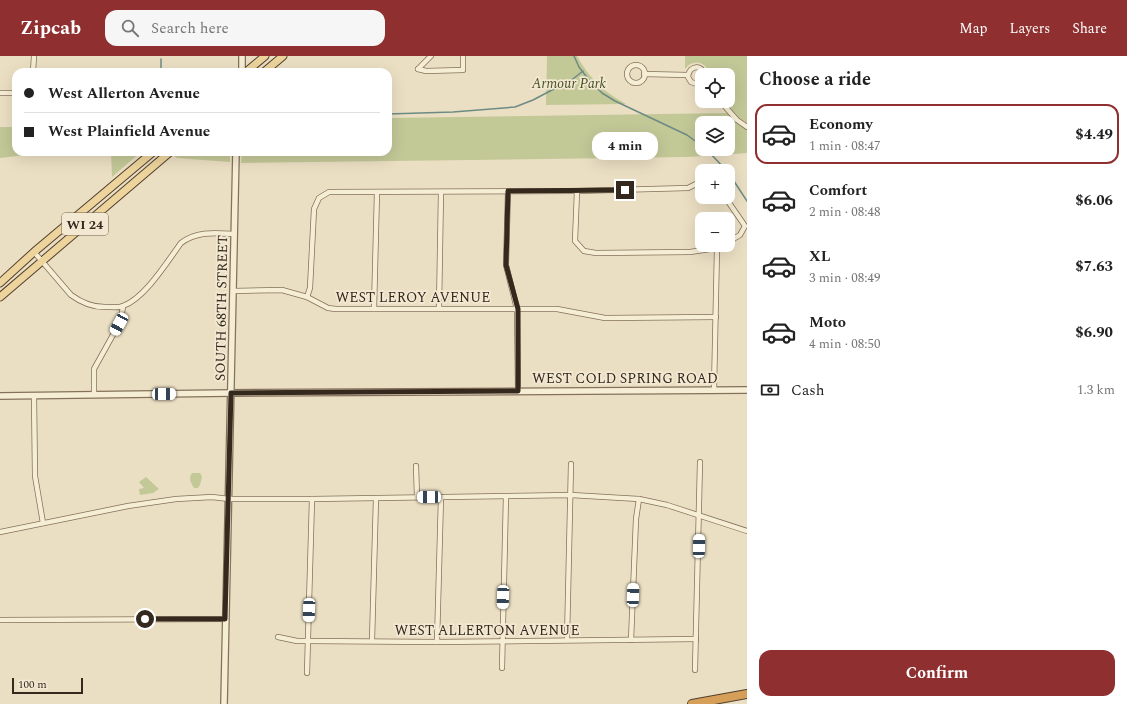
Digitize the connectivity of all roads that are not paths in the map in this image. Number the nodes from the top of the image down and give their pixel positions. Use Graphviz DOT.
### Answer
graph roads {
  1 [pos="34,56"];
  2 [pos="242,56"];
  3 [pos="265,56"];
  4 [pos="283,56"];
  5 [pos="431,56"];
  6 [pos="463,56"];
  7 [pos="33,68"];
  8 [pos="242,68"];
  9 [pos="251,68"];
  10 [pos="269,68"];
  11 [pos="698,68"];
  12 [pos="644,74"];
  13 [pos="688,75"];
  14 [pos="695,84"];
  15 [pos="0,93"];
  16 [pos="12,93"];
  17 [pos="726,108"];
  18 [pos="747,127"];
  19 [pos="148,156"];
  20 [pos="165,156"];
  21 [pos="236,156"];
  22 [pos="695,184"];
  23 [pos="508,191"];
  24 [pos="577,191"];
  25 [pos="377,192"];
  26 [pos="441,192"];
  27 [pos="730,204"];
  28 [pos="234,234"];
  29 [pos="735,238"];
  30 [pos="695,251"];
  31 [pos="34,252"];
  32 [pos="717,252"];
  33 [pos="42,261"];
  34 [pos="0,283"];
  35 [pos="233,291"];
  36 [pos="0,297"];
  37 [pos="307,297"];
  38 [pos="123,306"];
  39 [pos="439,308"];
  40 [pos="374,309"];
  41 [pos="518,309"];
  42 [pos="716,317"];
  43 [pos="714,390"];
  44 [pos="747,390"];
  45 [pos="518,391"];
  46 [pos="231,393"];
  47 [pos="94,395"];
  48 [pos="0,396"];
  49 [pos="34,396"];
  50 [pos="700,462"];
  51 [pos="571,464"];
  52 [pos="416,466"];
  53 [pos="571,495"];
  54 [pos="506,496"];
  55 [pos="417,497"];
  56 [pos="441,497"];
  57 [pos="376,498"];
  58 [pos="229,499"];
  59 [pos="312,499"];
  60 [pos="639,499"];
  61 [pos="699,516"];
  62 [pos="43,523"];
  63 [pos="747,530"];
  64 [pos="0,532"];
  65 [pos="225,619"];
  66 [pos="0,620"];
  67 [pos="278,638"];
  68 [pos="696,639"];
  69 [pos="502,640"];
  70 [pos="567,640"];
  71 [pos="631,640"];
  72 [pos="308,641"];
  73 [pos="372,641"];
  74 [pos="437,642"];
  75 [pos="502,668"];
  76 [pos="695,670"];
  77 [pos="307,673"];
  78 [pos="747,694"];
  79 [pos="224,704"];
  80 [pos="692,704"];
  1 -- 7 [label="street"];
  2 -- 8 [label="street"];
  3 -- 9 [label="main road"];
  4 -- 10 [label="main road"];
  5 -- 6 [label="street"];
  11 -- 13 [label="street"];
  12 -- 13 [label="street"];
  13 -- 14 [label="street"];
  15 -- 16 [label="street"];
  17 -- 18 [label="street"];
  19 -- 31 [label="main road, WI 24"];
  20 -- 33 [label="main road, WI 24"];
  21 -- 28 [label="street, SOUTH 68TH STREET"];
  22 -- 24 [label="street"];
  23 -- 24 [label="street"];
  23 -- 26 [label="street"];
  23 -- 41 [label="street"];
  24 -- 30 [label="street"];
  25 -- 26 [label="street"];
  25 -- 37 [label="street"];
  25 -- 40 [label="street"];
  26 -- 39 [label="street"];
  27 -- 29 [label="street"];
  28 -- 35 [label="street, SOUTH 68TH STREET"];
  28 -- 38 [label="street"];
  31 -- 33 [label="street"];
  31 -- 34 [label="main road, WI 24"];
  32 -- 42 [label="street"];
  33 -- 36 [label="main road, WI 24"];
  33 -- 38 [label="street"];
  35 -- 37 [label="street, WEST LEROY AVENUE"];
  35 -- 46 [label="street, SOUTH 68TH STREET"];
  37 -- 40 [label="street, WEST LEROY AVENUE"];
  38 -- 47 [label="street"];
  39 -- 40 [label="street, WEST LEROY AVENUE"];
  39 -- 41 [label="street, WEST LEROY AVENUE"];
  41 -- 42 [label="street, WEST LEROY AVENUE"];
  41 -- 45 [label="street"];
  42 -- 43 [label="street"];
  43 -- 44 [label="street, WEST COLD SPRING ROAD"];
  43 -- 45 [label="street, WEST COLD SPRING ROAD"];
  45 -- 46 [label="street, WEST COLD SPRING ROAD"];
  46 -- 47 [label="street, WEST COLD SPRING ROAD"];
  46 -- 58 [label="street, SOUTH 68TH STREET"];
  47 -- 49 [label="street, WEST COLD SPRING ROAD"];
  48 -- 49 [label="street, WEST COLD SPRING ROAD"];
  49 -- 62 [label="street"];
  50 -- 61 [label="street"];
  51 -- 53 [label="street"];
  52 -- 55 [label="street"];
  53 -- 54 [label="street"];
  53 -- 60 [label="street"];
  53 -- 70 [label="street"];
  54 -- 56 [label="street"];
  54 -- 69 [label="street"];
  55 -- 56 [label="street"];
  55 -- 57 [label="street"];
  56 -- 74 [label="street"];
  57 -- 59 [label="street"];
  57 -- 73 [label="street"];
  58 -- 59 [label="street"];
  58 -- 62 [label="street"];
  58 -- 65 [label="street, SOUTH 68TH STREET"];
  59 -- 72 [label="street"];
  60 -- 61 [label="street"];
  60 -- 71 [label="street"];
  61 -- 63 [label="street"];
  61 -- 68 [label="street"];
  62 -- 64 [label="street"];
  65 -- 66 [label="street"];
  65 -- 79 [label="street, SOUTH 68TH STREET"];
  67 -- 72 [label="street, WEST ALLERTON AVENUE"];
  68 -- 71 [label="street, WEST ALLERTON AVENUE"];
  68 -- 76 [label="street"];
  69 -- 70 [label="street, WEST ALLERTON AVENUE"];
  69 -- 74 [label="street, WEST ALLERTON AVENUE"];
  69 -- 75 [label="street"];
  70 -- 71 [label="street, WEST ALLERTON AVENUE"];
  72 -- 73 [label="street, WEST ALLERTON AVENUE"];
  72 -- 77 [label="street"];
  73 -- 74 [label="street, WEST ALLERTON AVENUE"];
  78 -- 80 [label="highway"];
}
